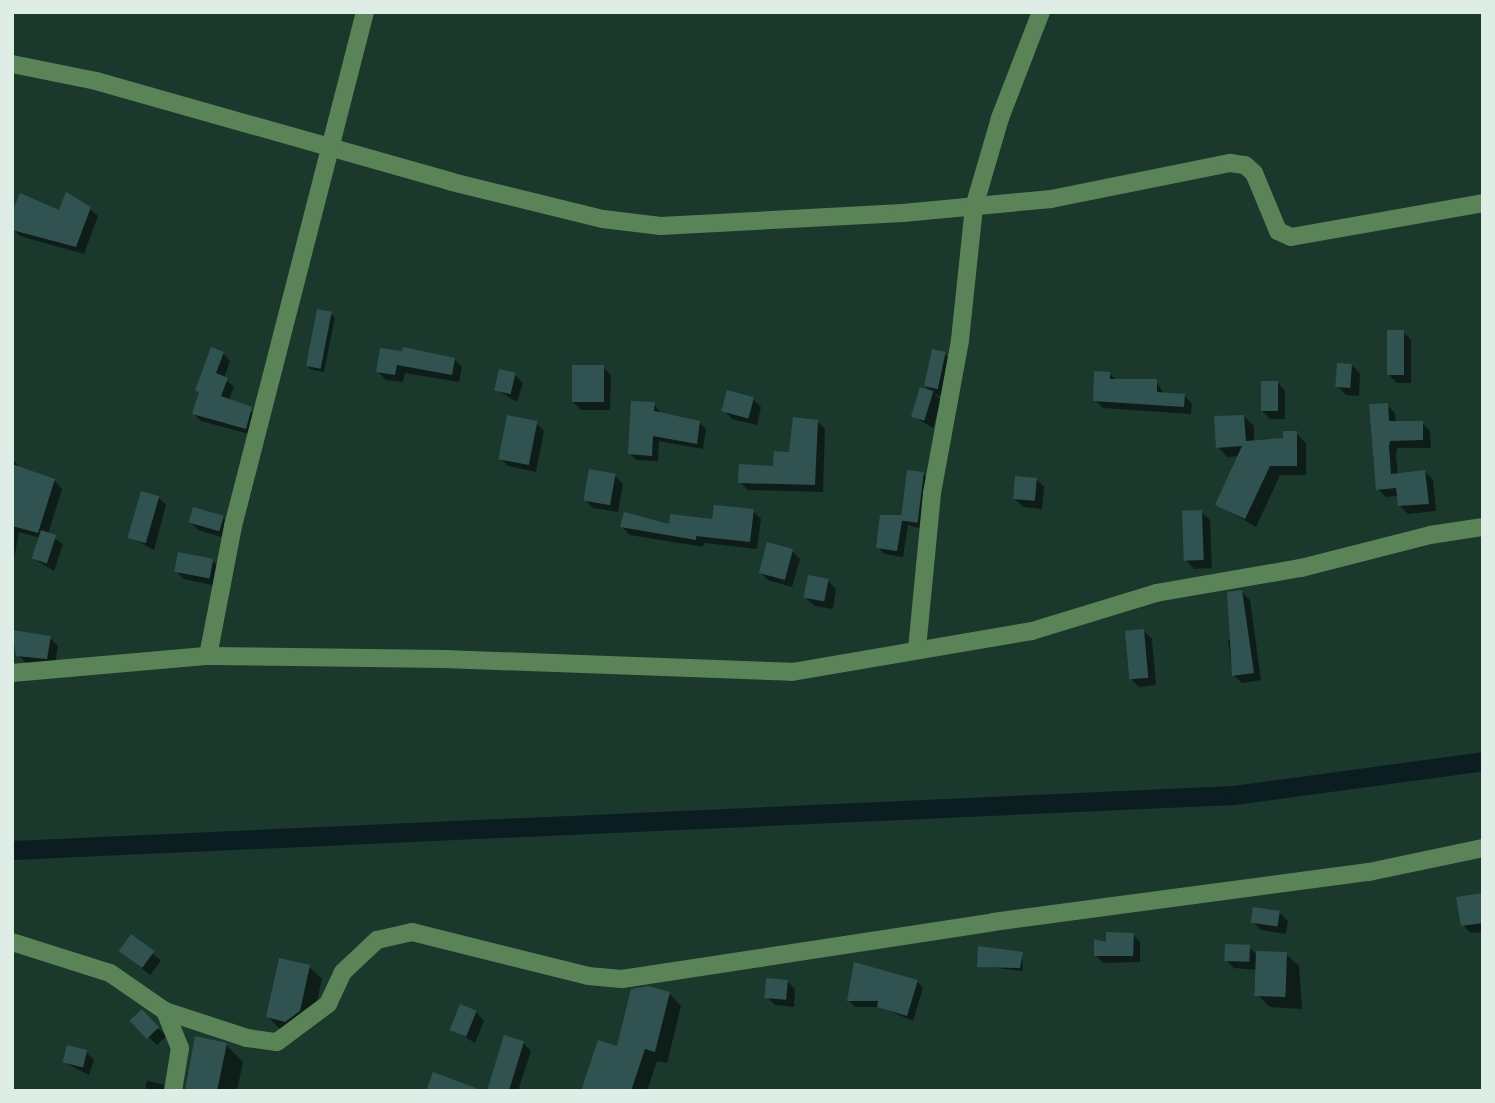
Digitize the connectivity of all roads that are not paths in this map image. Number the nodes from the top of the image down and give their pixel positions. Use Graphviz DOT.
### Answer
graph roads {
  1 [pos="365,12"];
  2 [pos="1041,12"];
  3 [pos="12,64"];
  4 [pos="328,148"];
  5 [pos="1483,203"];
  6 [pos="974,207"];
  7 [pos="1483,527"];
  8 [pos="917,649"];
  9 [pos="208,656"];
  10 [pos="12,673"];
  11 [pos="1483,848"];
  12 [pos="12,942"];
  13 [pos="165,1011"];
  14 [pos="173,1091"];
  1 -- 4 [label="street"];
  2 -- 6 [label="street"];
  3 -- 4 [label="street"];
  4 -- 6 [label="street"];
  4 -- 9 [label="street"];
  5 -- 6 [label="street"];
  6 -- 8 [label="street"];
  7 -- 8 [label="street"];
  8 -- 9 [label="street"];
  9 -- 10 [label="street"];
  11 -- 13 [label="street"];
  12 -- 13 [label="street"];
  13 -- 14 [label="street"];
}
